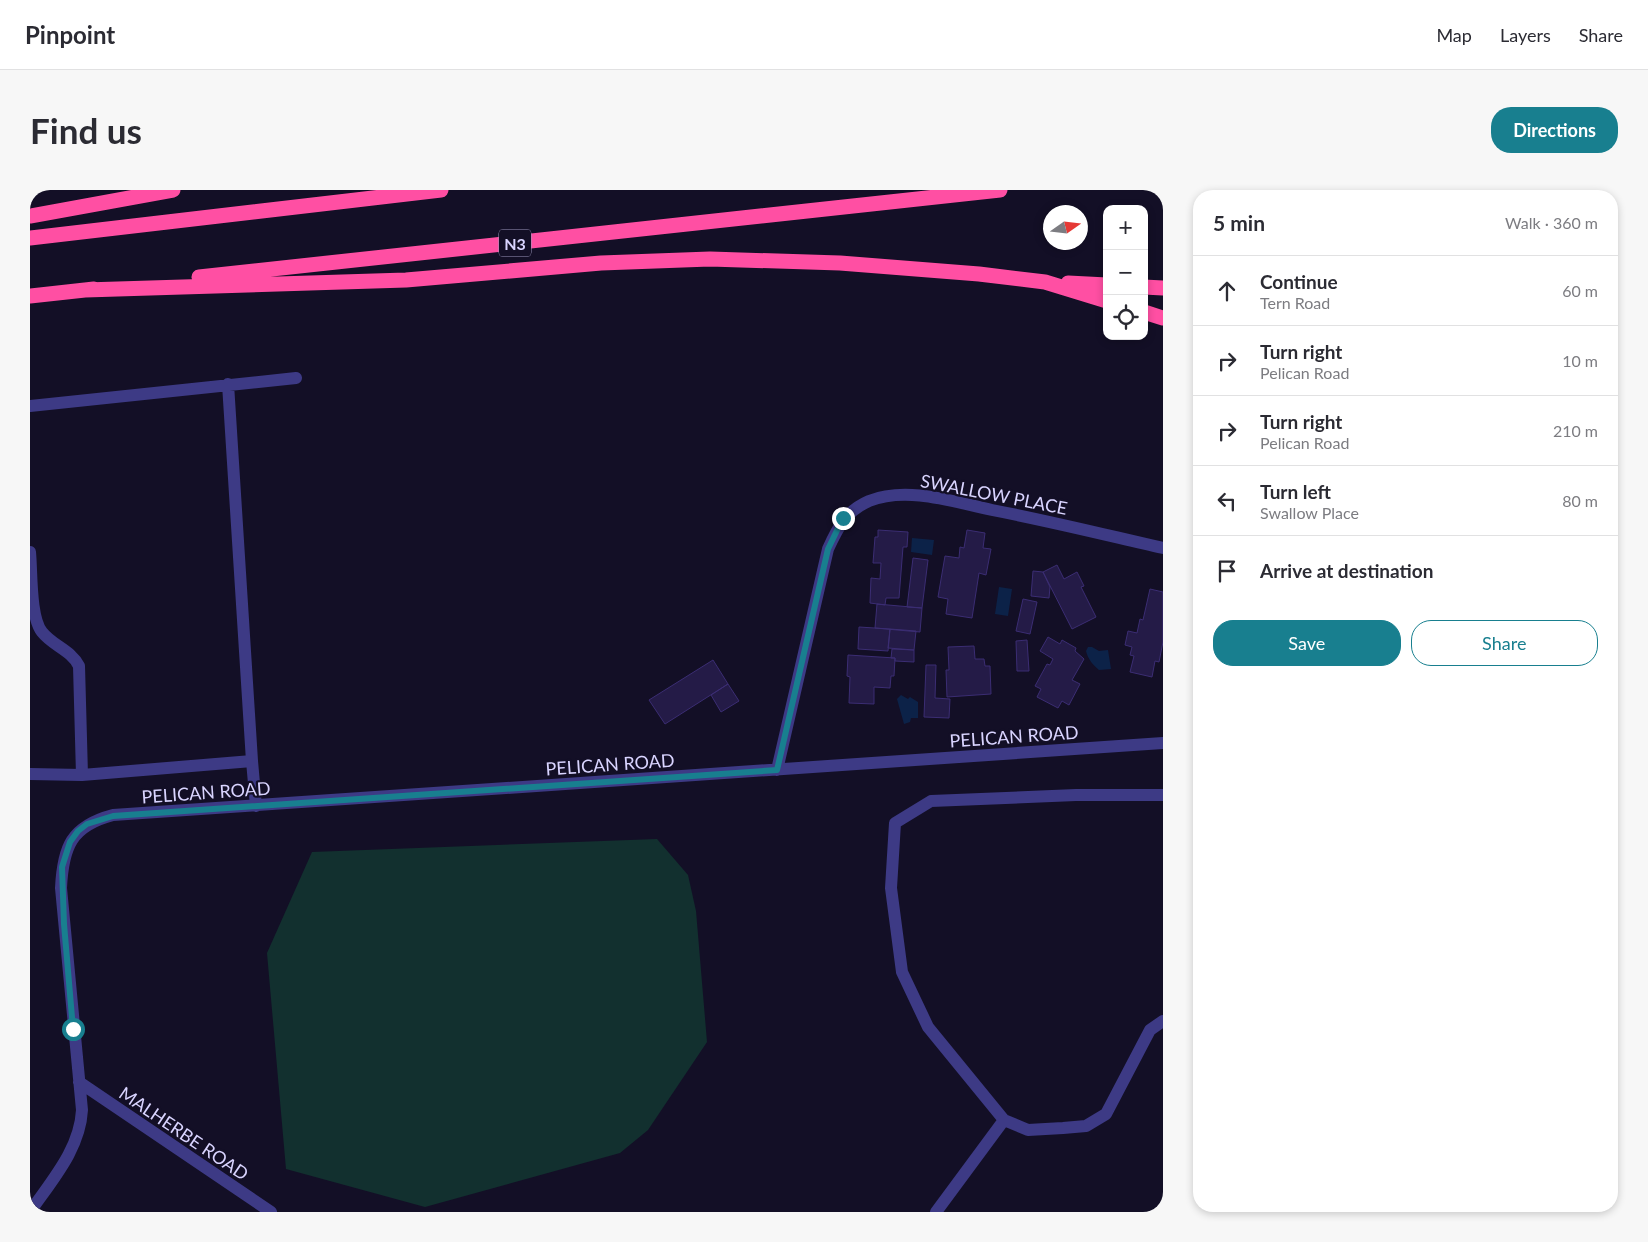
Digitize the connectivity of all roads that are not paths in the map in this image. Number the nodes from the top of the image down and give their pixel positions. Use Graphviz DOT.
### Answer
graph roads {
  1 [pos="173,190"];
  2 [pos="440,190"];
  3 [pos="1000,190"];
  4 [pos="30,216"];
  5 [pos="30,238"];
  6 [pos="1045,282"];
  7 [pos="1103,285"];
  8 [pos="1148,287"];
  9 [pos="1163,288"];
  10 [pos="85,290"];
  11 [pos="30,296"];
  12 [pos="1103,300"];
  13 [pos="1148,313"];
  14 [pos="1163,318"];
  15 [pos="296,378"];
  16 [pos="228,384"];
  17 [pos="30,406"];
  18 [pos="1163,548"];
  19 [pos="30,552"];
  20 [pos="1163,742"];
  21 [pos="252,761"];
  22 [pos="777,770"];
  23 [pos="30,774"];
  24 [pos="82,774"];
  25 [pos="1163,795"];
  26 [pos="256,806"];
  27 [pos="1163,1021"];
  28 [pos="79,1082"];
  29 [pos="1004,1120"];
  30 [pos="30,1212"];
  31 [pos="270,1212"];
  32 [pos="936,1212"];
  1 -- 4 [label="highway"];
  2 -- 5 [label="highway"];
  3 -- 10 [label="highway, N3"];
  6 -- 7 [label="highway"];
  6 -- 10 [label="highway"];
  6 -- 12 [label="highway"];
  8 -- 9 [label="highway"];
  10 -- 11 [label="highway, N3"];
  13 -- 14 [label="highway"];
  15 -- 16 [label="street"];
  16 -- 17 [label="street"];
  16 -- 21 [label="street"];
  18 -- 22 [label="street, SWALLOW PLACE"];
  19 -- 24 [label="street"];
  20 -- 22 [label="street, PELICAN ROAD"];
  21 -- 24 [label="street"];
  21 -- 26 [label="street"];
  22 -- 26 [label="street, PELICAN ROAD"];
  23 -- 24 [label="street"];
  25 -- 29 [label="street"];
  26 -- 28 [label="street, PELICAN ROAD"];
  27 -- 29 [label="street"];
  28 -- 30 [label="street"];
  28 -- 31 [label="street, MALHERBE ROAD"];
  29 -- 32 [label="street"];
}
